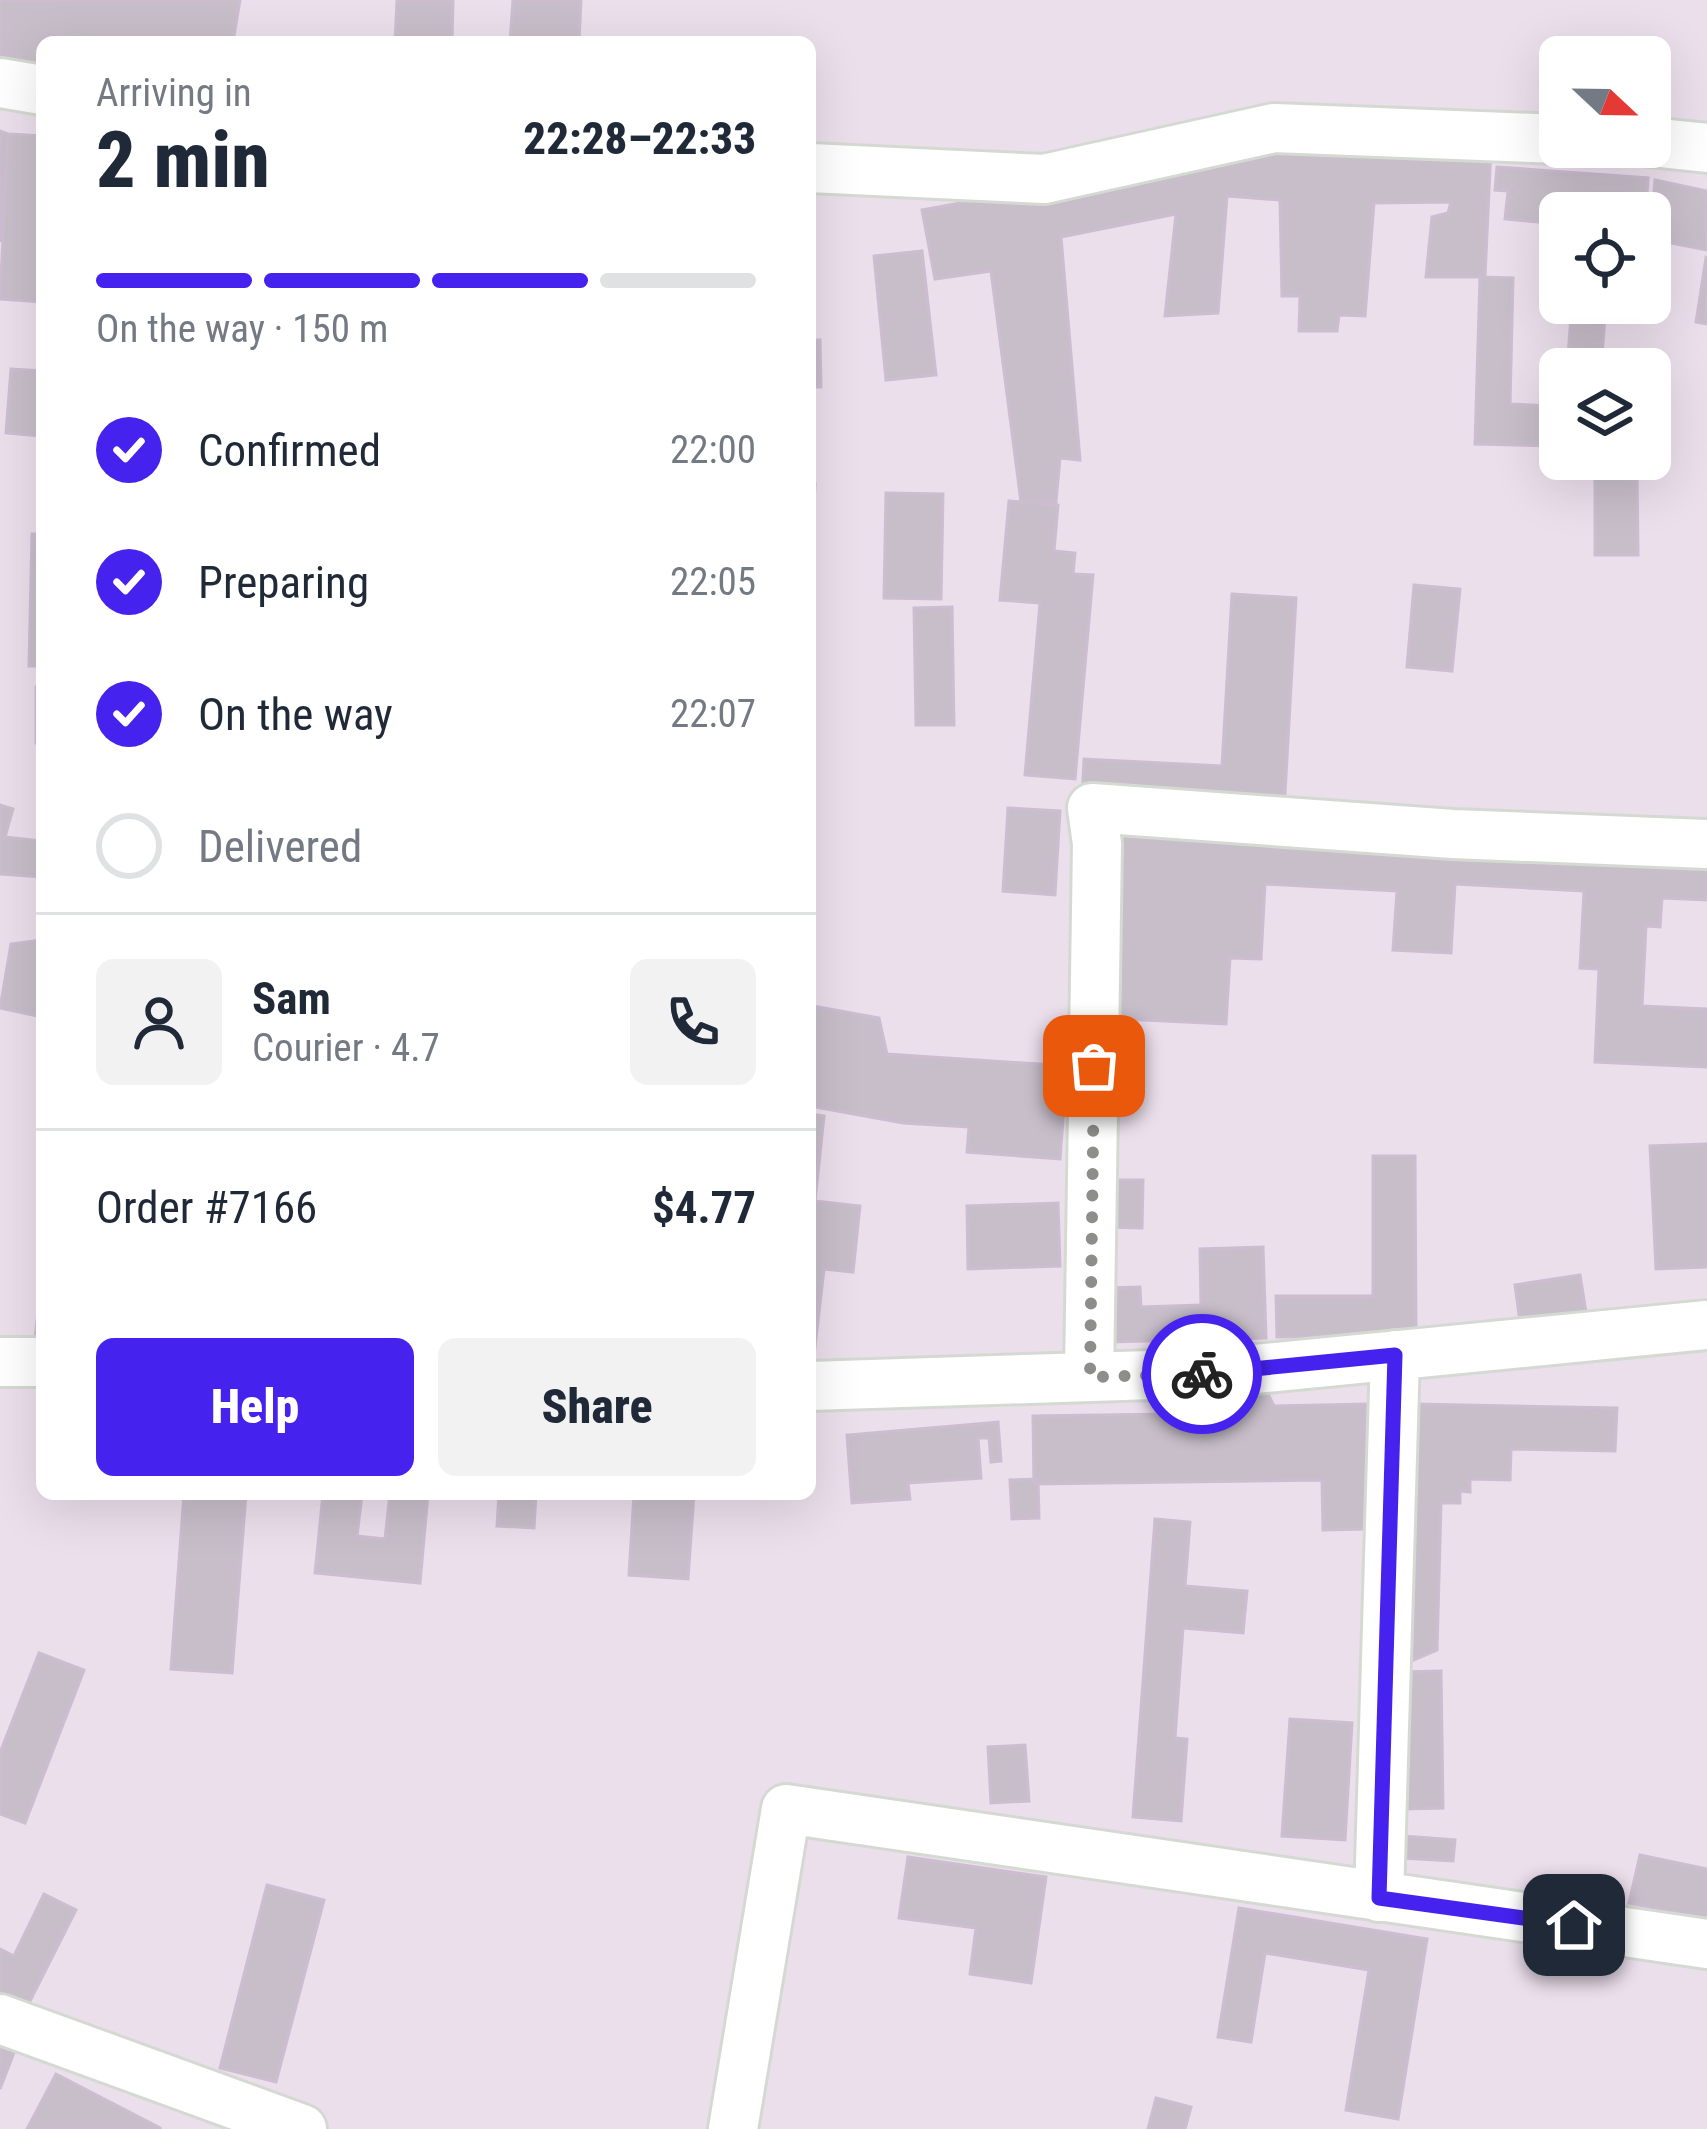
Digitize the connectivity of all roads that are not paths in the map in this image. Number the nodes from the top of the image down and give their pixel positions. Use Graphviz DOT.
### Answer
graph roads {
  1 [pos="0,83"];
  2 [pos="36,89"];
  3 [pos="1539,138"];
  4 [pos="1671,144"];
  5 [pos="1707,148"];
  6 [pos="816,168"];
  7 [pos="1707,844"];
  8 [pos="1707,1325"];
  9 [pos="1395,1355"];
  10 [pos="0,1362"];
  11 [pos="36,1362"];
  12 [pos="1090,1377"];
  13 [pos="816,1386"];
  14 [pos="1379,1898"];
  15 [pos="1707,1944"];
  16 [pos="0,2019"];
  17 [pos="302,2129"];
  18 [pos="733,2129"];
  1 -- 2 [label="street"];
  3 -- 6 [label="street"];
  4 -- 5 [label="street"];
  7 -- 12 [label="street"];
  8 -- 9 [label="street"];
  9 -- 12 [label="street"];
  9 -- 14 [label="street"];
  10 -- 11 [label="street"];
  12 -- 13 [label="street"];
  14 -- 15 [label="street"];
  14 -- 18 [label="street"];
  16 -- 17 [label="street"];
}
